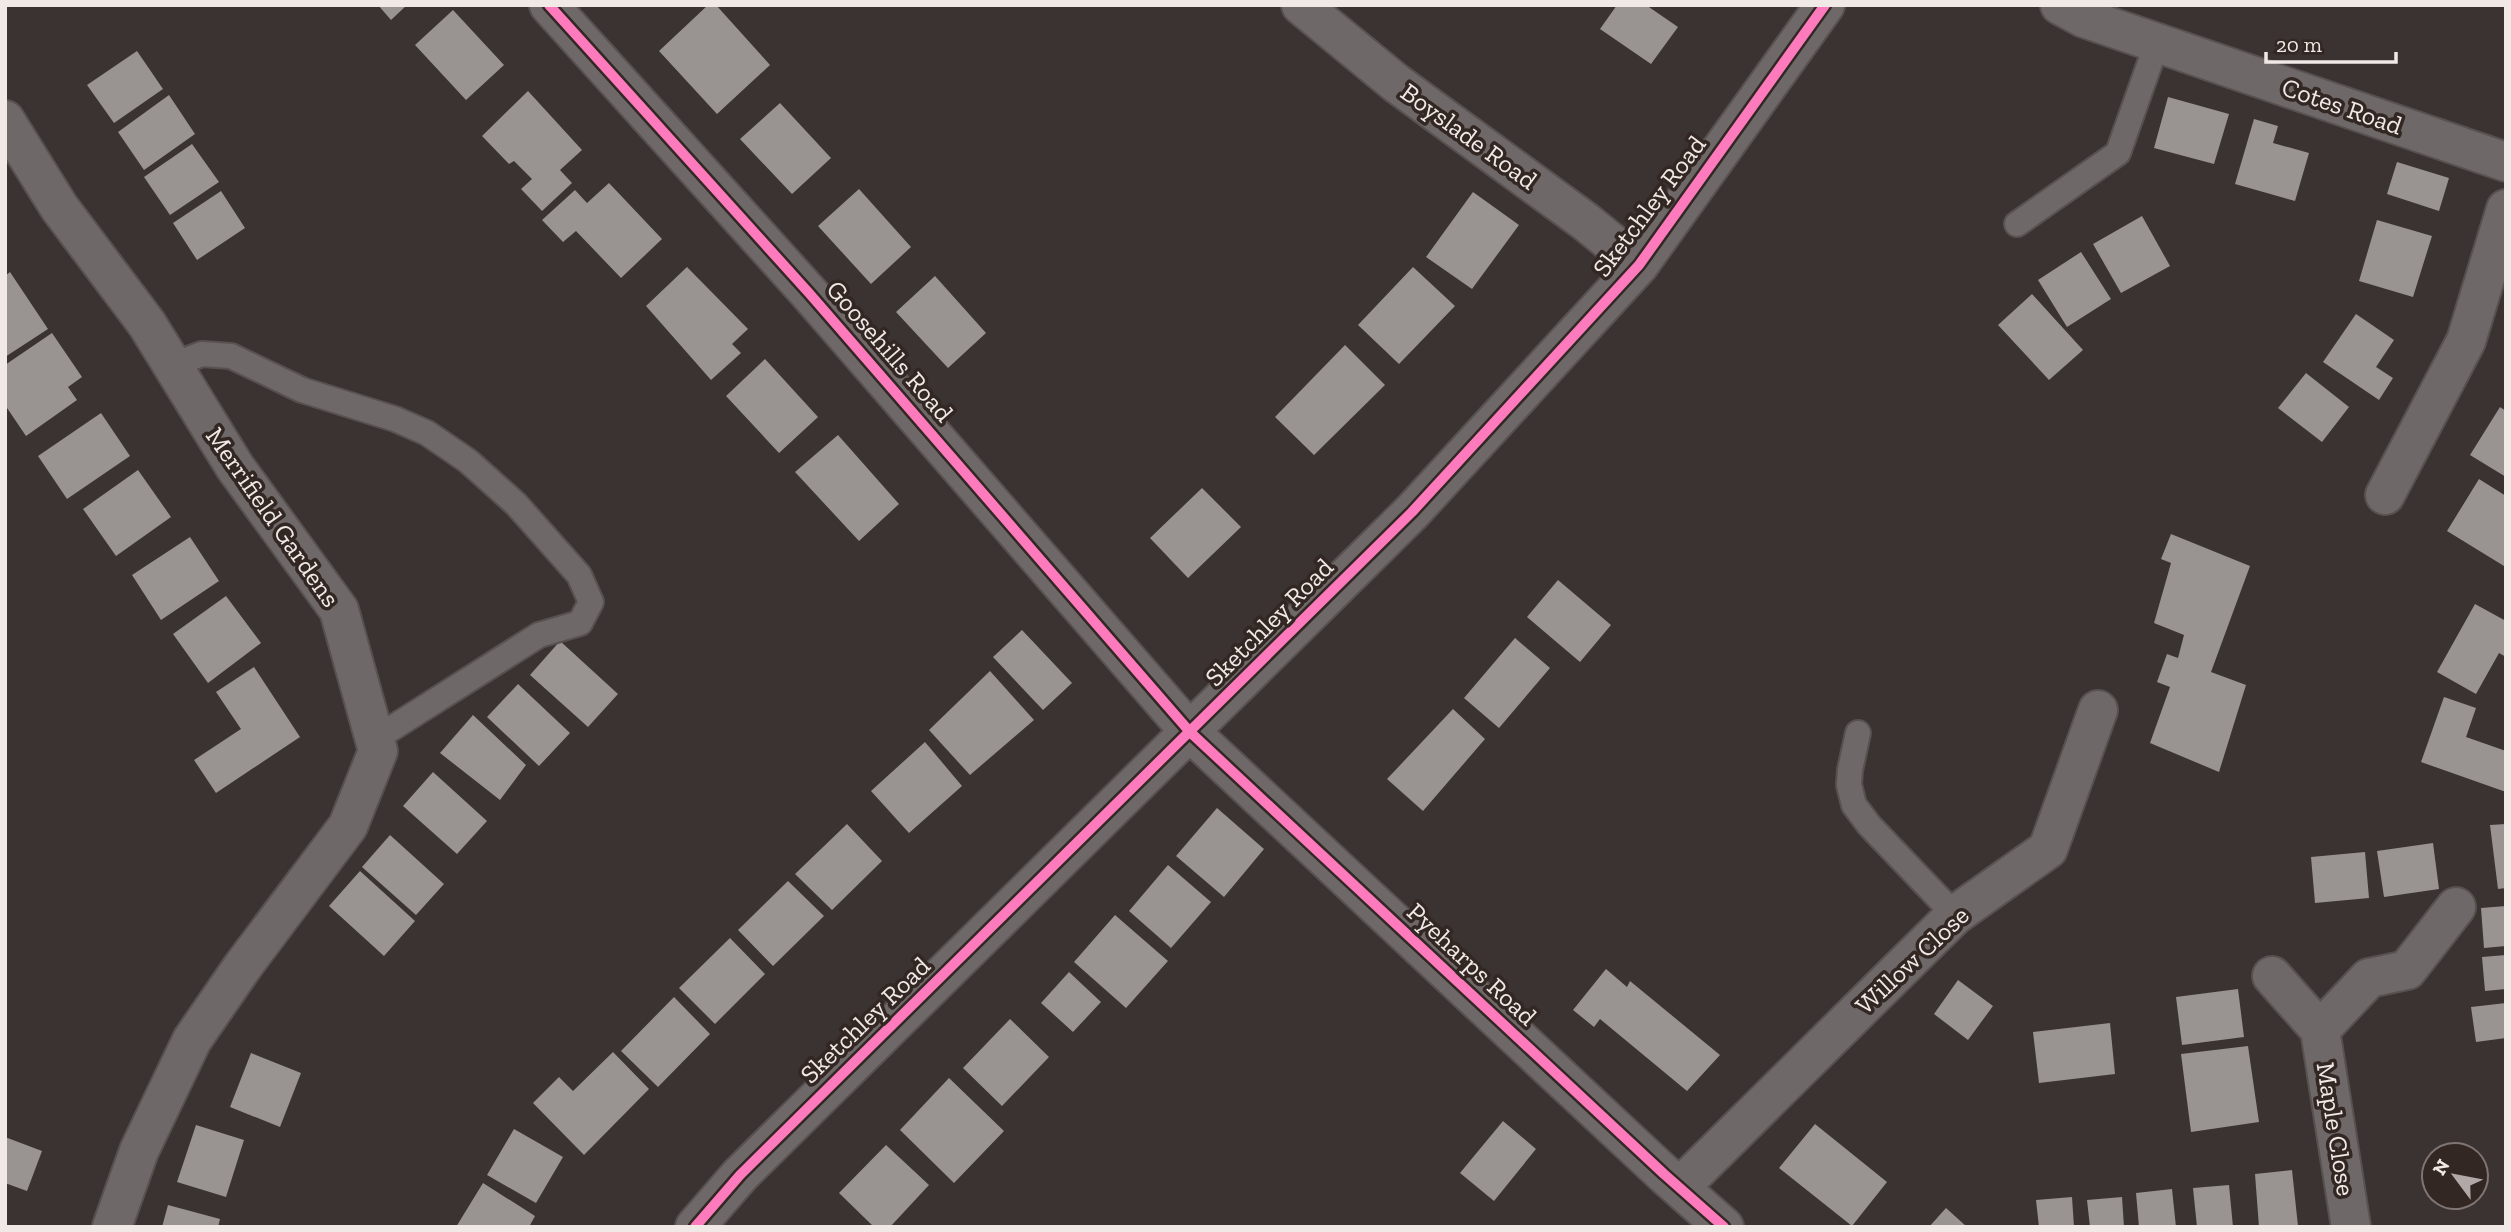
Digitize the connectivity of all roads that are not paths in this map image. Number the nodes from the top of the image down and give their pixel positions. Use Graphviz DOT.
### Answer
graph roads {
  1 [pos="548,5"];
  2 [pos="1301,5"];
  3 [pos="1825,5"];
  4 [pos="2060,5"];
  5 [pos="2157,43"];
  6 [pos="5,120"];
  7 [pos="2506,162"];
  8 [pos="2506,209"];
  9 [pos="2017,224"];
  10 [pos="1639,265"];
  11 [pos="172,365"];
  12 [pos="2385,495"];
  13 [pos="2098,710"];
  14 [pos="1190,732"];
  15 [pos="1858,733"];
  16 [pos="375,739"];
  17 [pos="2456,907"];
  18 [pos="1955,915"];
  19 [pos="2272,976"];
  20 [pos="2320,1030"];
  21 [pos="1680,1187"];
  22 [pos="112,1227"];
  23 [pos="695,1227"];
  24 [pos="1724,1227"];
  25 [pos="2351,1227"];
  1 -- 14 [label="street, Goosehills Road"];
  2 -- 10 [label="street, Boyslade Road"];
  3 -- 10 [label="street, Sketchley Road"];
  4 -- 5 [label="street, Cotes Road"];
  5 -- 7 [label="street, Cotes Road"];
  5 -- 9 [label="lane"];
  6 -- 11 [label="street, Merrifield Gardens"];
  8 -- 12 [label="street"];
  10 -- 14 [label="street, Sketchley Road"];
  11 -- 16 [label="street, Merrifield Gardens"];
  11 -- 16 [label="lane"];
  13 -- 18 [label="street, Willow Close"];
  14 -- 21 [label="street, Pyeharps Road"];
  14 -- 23 [label="street, Sketchley Road"];
  15 -- 18 [label="lane"];
  16 -- 22 [label="street, Merrifield Gardens"];
  17 -- 20 [label="street, Maple Close"];
  18 -- 21 [label="street, Willow Close"];
  19 -- 20 [label="street, Maple Close"];
  20 -- 25 [label="street, Maple Close"];
  21 -- 24 [label="street, Pyeharps Road"];
}
